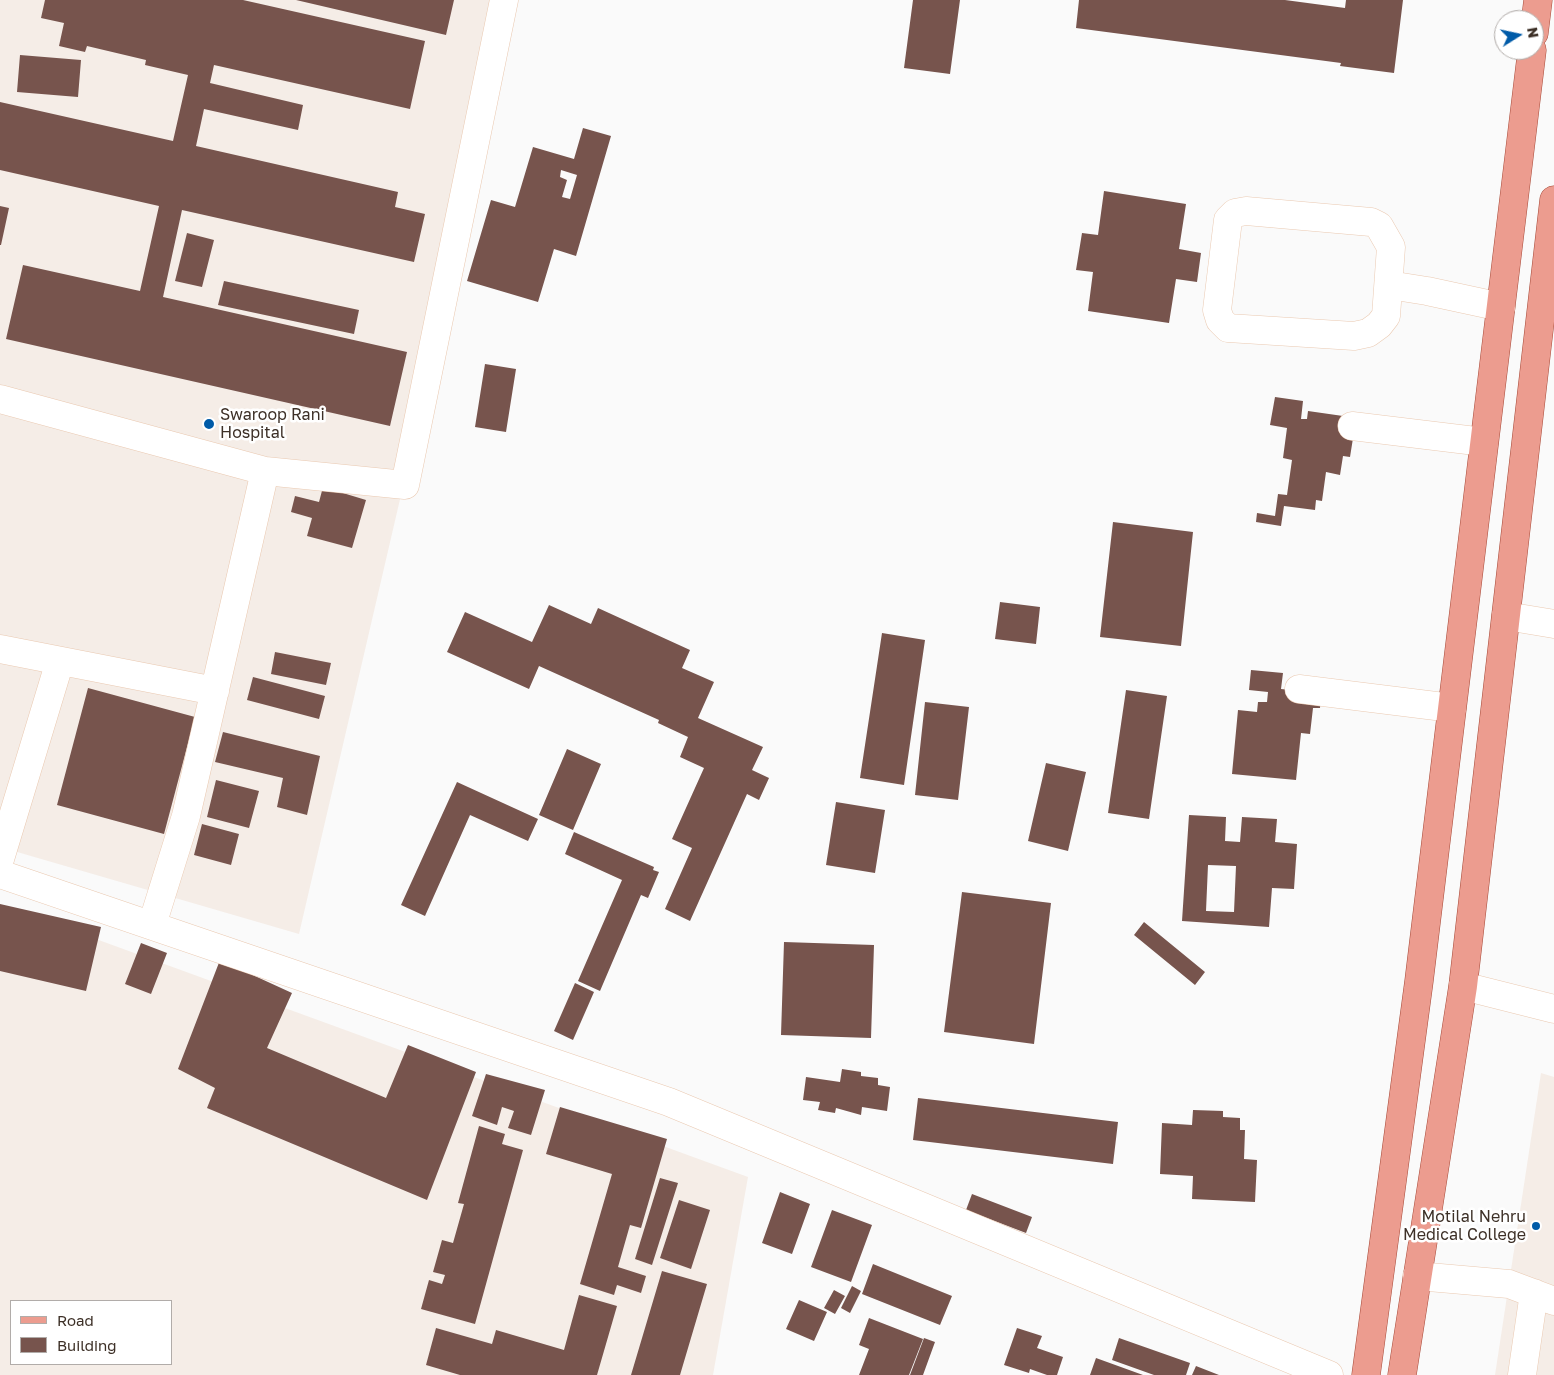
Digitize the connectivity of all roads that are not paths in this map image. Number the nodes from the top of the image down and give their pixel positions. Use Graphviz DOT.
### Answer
graph roads {
  1 [pos="504,0"];
  2 [pos="1531,60"];
  3 [pos="1554,200"];
  4 [pos="1389,285"];
  5 [pos="1501,307"];
  6 [pos="0,399"];
  7 [pos="1352,426"];
  8 [pos="1484,442"];
  9 [pos="265,471"];
  10 [pos="1506,616"];
  11 [pos="1554,624"];
  12 [pos="0,649"];
  13 [pos="60,661"];
  14 [pos="1299,689"];
  15 [pos="215,691"];
  16 [pos="1452,708"];
  17 [pos="0,859"];
  18 [pos="0,874"];
  19 [pos="152,925"];
  20 [pos="1463,986"];
  21 [pos="1554,1009"];
  22 [pos="1417,1276"];
  23 [pos="1544,1297"];
  24 [pos="1329,1375"];
  25 [pos="1366,1375"];
  26 [pos="1402,1375"];
  27 [pos="1522,1375"];
  1 -- 9 [label="street"];
  2 -- 5 [label="main road"];
  3 -- 10 [label="main road"];
  4 -- 4 [label="street"];
  4 -- 5 [label="street"];
  5 -- 8 [label="main road"];
  6 -- 9 [label="street"];
  7 -- 8 [label="street"];
  8 -- 16 [label="main road"];
  9 -- 15 [label="street"];
  10 -- 11 [label="street"];
  10 -- 20 [label="main road"];
  12 -- 13 [label="street"];
  13 -- 15 [label="street"];
  13 -- 17 [label="street"];
  14 -- 16 [label="street"];
  15 -- 19 [label="street"];
  16 -- 25 [label="main road"];
  18 -- 19 [label="street"];
  19 -- 24 [label="street"];
  20 -- 21 [label="street"];
  20 -- 22 [label="main road"];
  22 -- 23 [label="street"];
  22 -- 26 [label="main road"];
  23 -- 27 [label="street"];
}
